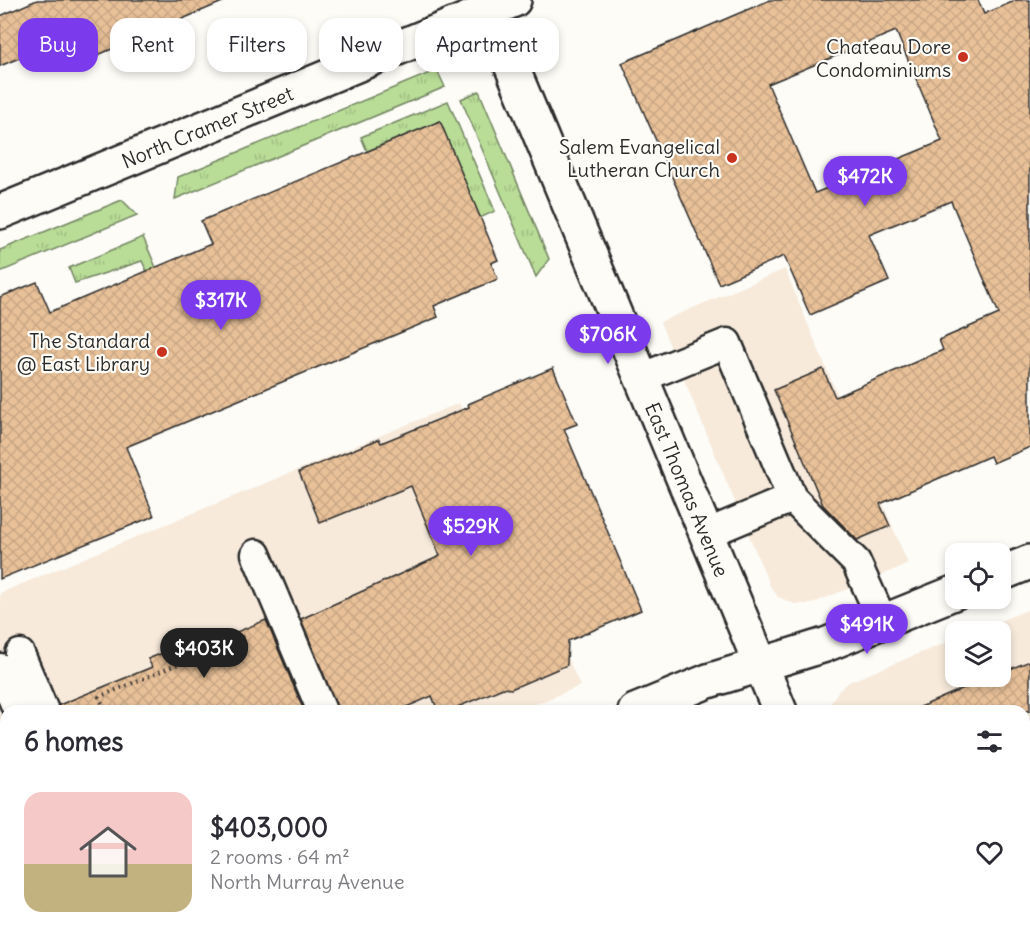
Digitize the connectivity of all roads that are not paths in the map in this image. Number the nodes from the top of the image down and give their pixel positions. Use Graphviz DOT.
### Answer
graph roads {
  1 [pos="495,4"];
  2 [pos="0,212"];
  3 [pos="641,378"];
  4 [pos="792,498"];
  5 [pos="706,534"];
  6 [pos="256,554"];
  7 [pos="1030,562"];
  8 [pos="1011,570"];
  9 [pos="945,597"];
  10 [pos="883,622"];
  11 [pos="10,661"];
  12 [pos="760,664"];
  13 [pos="17,705"];
  14 [pos="40,705"];
  15 [pos="319,705"];
  16 [pos="650,705"];
  17 [pos="777,705"];
  1 -- 2 [label="street, North Cramer Street"];
  1 -- 3 [label="street, East Thomas Avenue"];
  3 -- 4 [label="lane"];
  3 -- 5 [label="street, East Thomas Avenue"];
  4 -- 5 [label="lane"];
  4 -- 10 [label="lane"];
  5 -- 12 [label="street, East Thomas Avenue"];
  6 -- 15 [label="lane"];
  7 -- 8 [label="street"];
  9 -- 10 [label="street"];
  10 -- 12 [label="street"];
  11 -- 13 [label="lane"];
  11 -- 14 [label="lane"];
  12 -- 16 [label="street"];
  12 -- 17 [label="street, East Thomas Avenue"];
}
